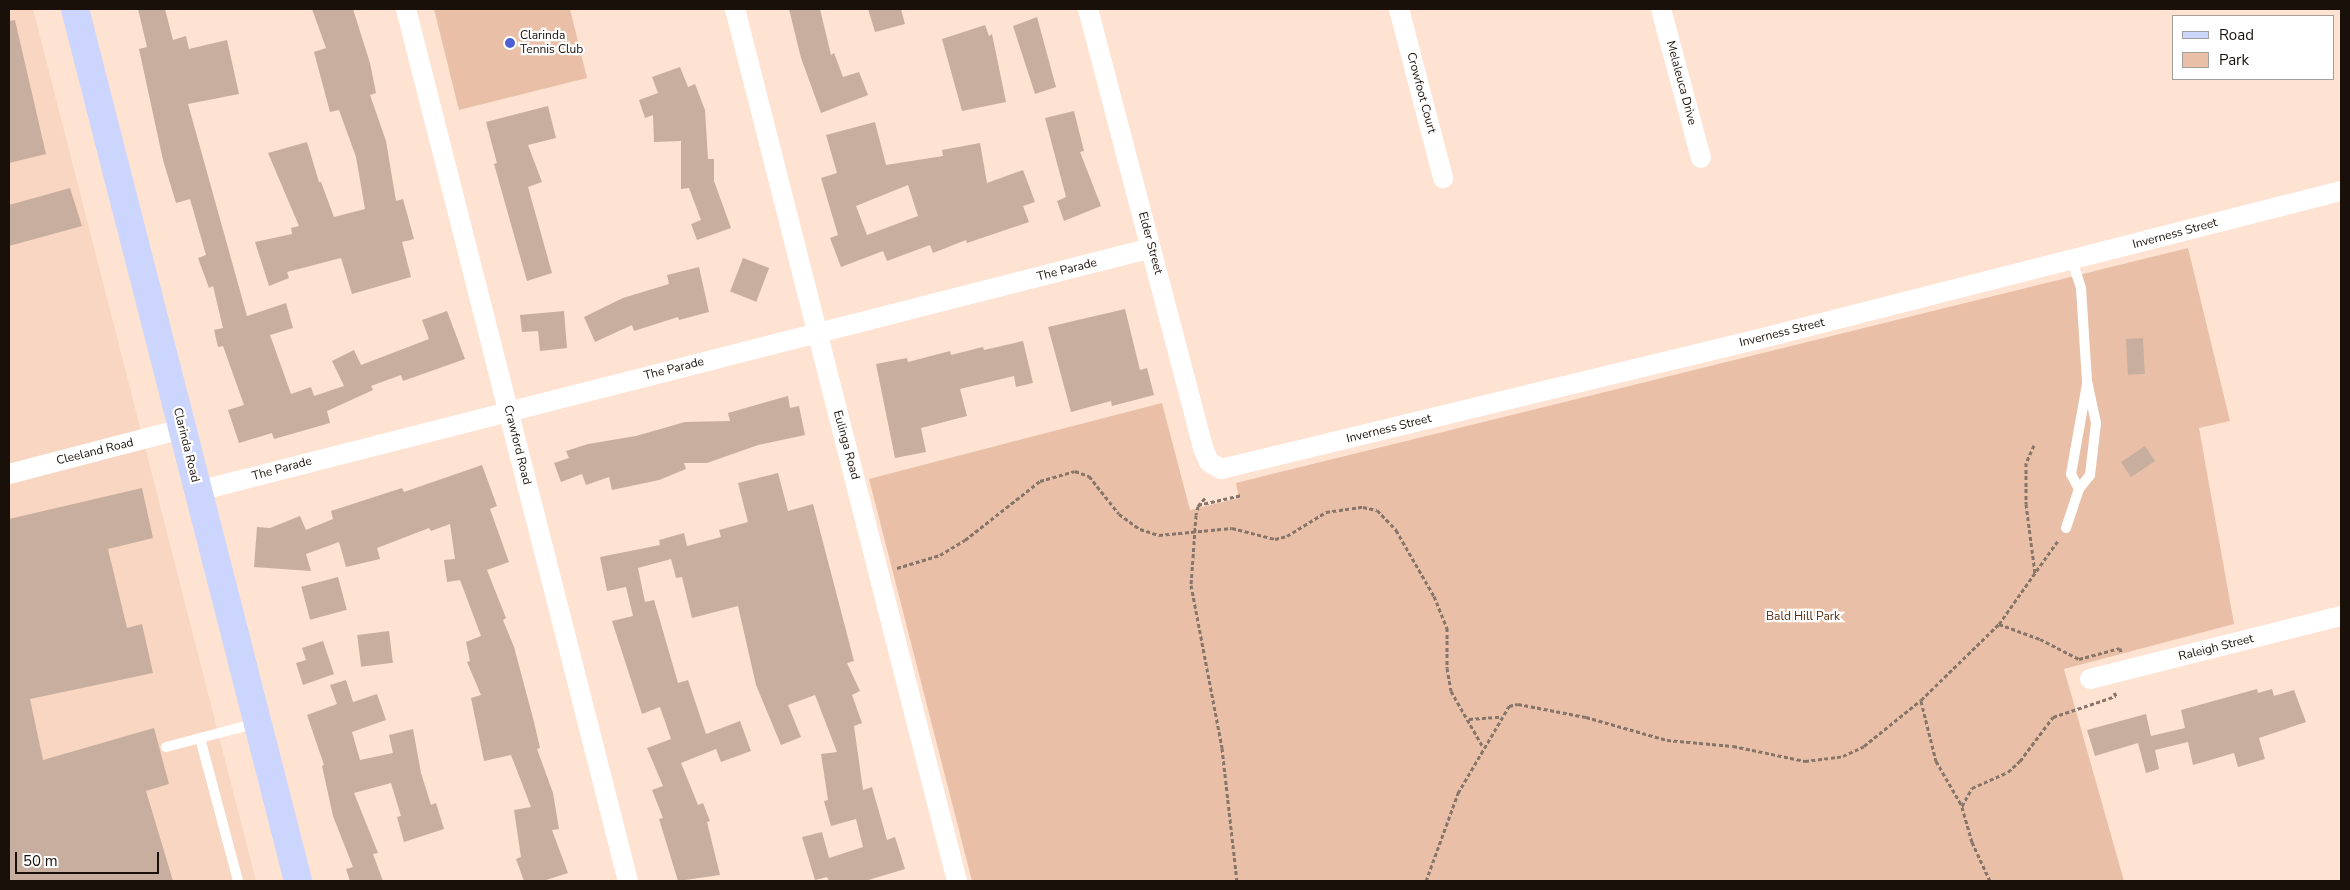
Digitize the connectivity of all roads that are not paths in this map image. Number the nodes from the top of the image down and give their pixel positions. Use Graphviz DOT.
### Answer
graph roads {
  1 [pos="75,9"];
  2 [pos="406,9"];
  3 [pos="735,9"];
  4 [pos="1088,9"];
  5 [pos="1399,9"];
  6 [pos="1662,9"];
  7 [pos="1701,158"];
  8 [pos="1443,178"];
  9 [pos="2341,191"];
  10 [pos="1151,248"];
  11 [pos="2072,261"];
  12 [pos="818,333"];
  13 [pos="2088,381"];
  14 [pos="509,411"];
  15 [pos="182,429"];
  16 [pos="1221,469"];
  17 [pos="9,474"];
  18 [pos="2079,490"];
  19 [pos="198,491"];
  20 [pos="2066,528"];
  21 [pos="2341,616"];
  22 [pos="2108,675"];
  23 [pos="257,723"];
  24 [pos="200,738"];
  25 [pos="166,747"];
  26 [pos="238,881"];
  27 [pos="298,881"];
  28 [pos="628,881"];
  29 [pos="957,881"];
  1 -- 15 [label="main road, Clarinda Road"];
  2 -- 14 [label="street, Crawford Road"];
  3 -- 12 [label="street, Eulinga Road"];
  4 -- 10 [label="street, Elder Street"];
  5 -- 8 [label="street, Crowfoot Court"];
  6 -- 7 [label="street, Melaleuca Drive"];
  9 -- 11 [label="street, Inverness Street"];
  10 -- 12 [label="street, The Parade"];
  10 -- 16 [label="street, Elder Street"];
  11 -- 13 [label="lane"];
  11 -- 16 [label="street, Inverness Street"];
  12 -- 14 [label="street, The Parade"];
  12 -- 29 [label="street, Eulinga Road"];
  13 -- 18 [label="lane"];
  13 -- 18 [label="lane"];
  14 -- 19 [label="street, The Parade"];
  14 -- 28 [label="street, Crawford Road"];
  15 -- 17 [label="street, Cleeland Road"];
  15 -- 19 [label="main road, Clarinda Road"];
  18 -- 20 [label="lane"];
  19 -- 23 [label="main road, Clarinda Road"];
  21 -- 22 [label="street, Raleigh Street"];
  23 -- 24 [label="lane"];
  23 -- 27 [label="main road, Clarinda Road"];
  24 -- 25 [label="lane"];
  24 -- 26 [label="lane"];
}
